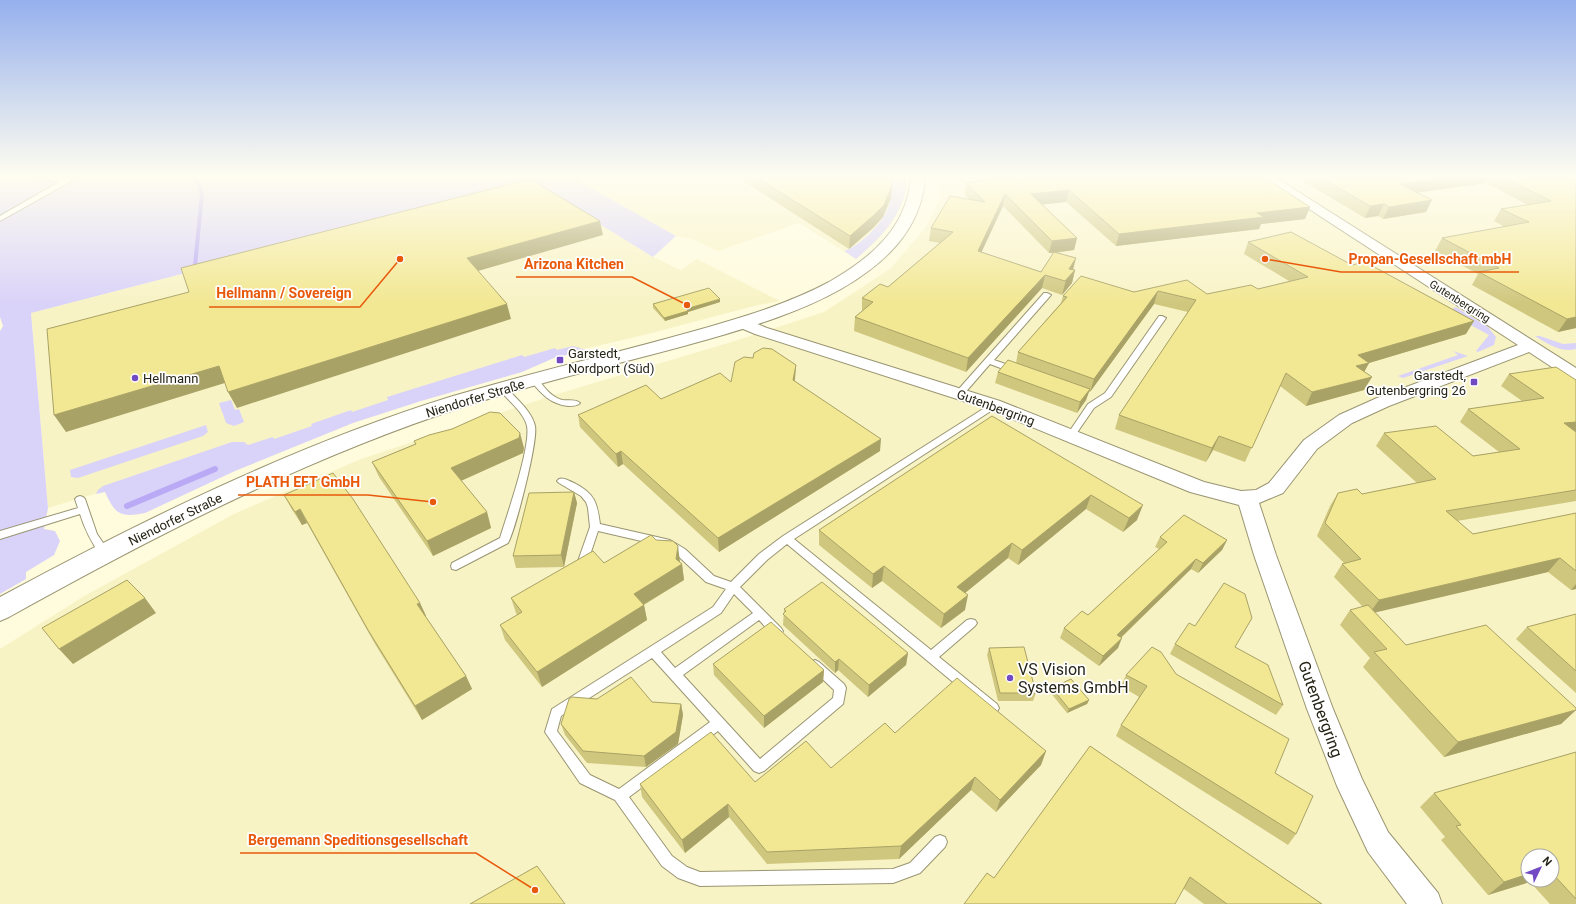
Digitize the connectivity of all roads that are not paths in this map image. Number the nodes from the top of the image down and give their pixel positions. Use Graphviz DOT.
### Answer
graph roads {
  1 [pos="907,219"];
  2 [pos="1332,219"];
  3 [pos="1047,295"];
  4 [pos="1162,318"];
  5 [pos="742,323"];
  6 [pos="1532,346"];
  7 [pos="989,361"];
  8 [pos="1026,374"];
  9 [pos="1576,375"];
  10 [pos="535,381"];
  11 [pos="503,390"];
  12 [pos="960,393"];
  13 [pos="576,403"];
  14 [pos="994,405"];
  15 [pos="1071,435"];
  16 [pos="562,481"];
  17 [pos="1247,498"];
  18 [pos="80,499"];
  19 [pos="83,510"];
  20 [pos="595,527"];
  21 [pos="0,535"];
  22 [pos="787,539"];
  23 [pos="105,553"];
  24 [pos="456,566"];
  25 [pos="569,571"];
  26 [pos="733,587"];
  27 [pos="0,610"];
  28 [pos="760,614"];
  29 [pos="971,623"];
  30 [pos="783,636"];
  31 [pos="653,651"];
  32 [pos="806,657"];
  33 [pos="931,657"];
  34 [pos="674,675"];
  35 [pos="1001,714"];
  36 [pos="718,723"];
  37 [pos="620,796"];
  38 [pos="940,842"];
  39 [pos="1426,904"];
  1 -- 5 [label="main road, Niendorfer Straße"];
  2 -- 6 [label="street, Gutenbergring"];
  3 -- 7 [label="lane"];
  4 -- 15 [label="lane"];
  5 -- 10 [label="main road, Niendorfer Straße"];
  5 -- 12 [label="street, Gutenbergring"];
  6 -- 9 [label="street, Gutenbergring"];
  6 -- 17 [label="street, Gutenbergring"];
  7 -- 8 [label="lane"];
  7 -- 12 [label="lane"];
  10 -- 11 [label="main road, Niendorfer Straße"];
  10 -- 13 [label="lane"];
  11 -- 23 [label="main road, Niendorfer Straße"];
  11 -- 24 [label="lane"];
  12 -- 14 [label="street, Gutenbergring"];
  14 -- 15 [label="street, Gutenbergring"];
  14 -- 22 [label="lane"];
  15 -- 17 [label="street, Gutenbergring"];
  16 -- 20 [label="lane"];
  17 -- 39 [label="street, Gutenbergring"];
  18 -- 19 [label="lane"];
  19 -- 21 [label="lane"];
  19 -- 23 [label="lane"];
  20 -- 25 [label="lane"];
  20 -- 26 [label="lane"];
  22 -- 26 [label="lane"];
  22 -- 33 [label="lane"];
  23 -- 27 [label="main road, Niendorfer Straße"];
  26 -- 28 [label="lane"];
  26 -- 31 [label="lane"];
  28 -- 30 [label="lane"];
  28 -- 34 [label="lane"];
  29 -- 33 [label="lane"];
  31 -- 34 [label="lane"];
  31 -- 37 [label="lane"];
  32 -- 36 [label="lane"];
  33 -- 35 [label="lane"];
  34 -- 36 [label="lane"];
  36 -- 37 [label="lane"];
  37 -- 38 [label="lane"];
}
